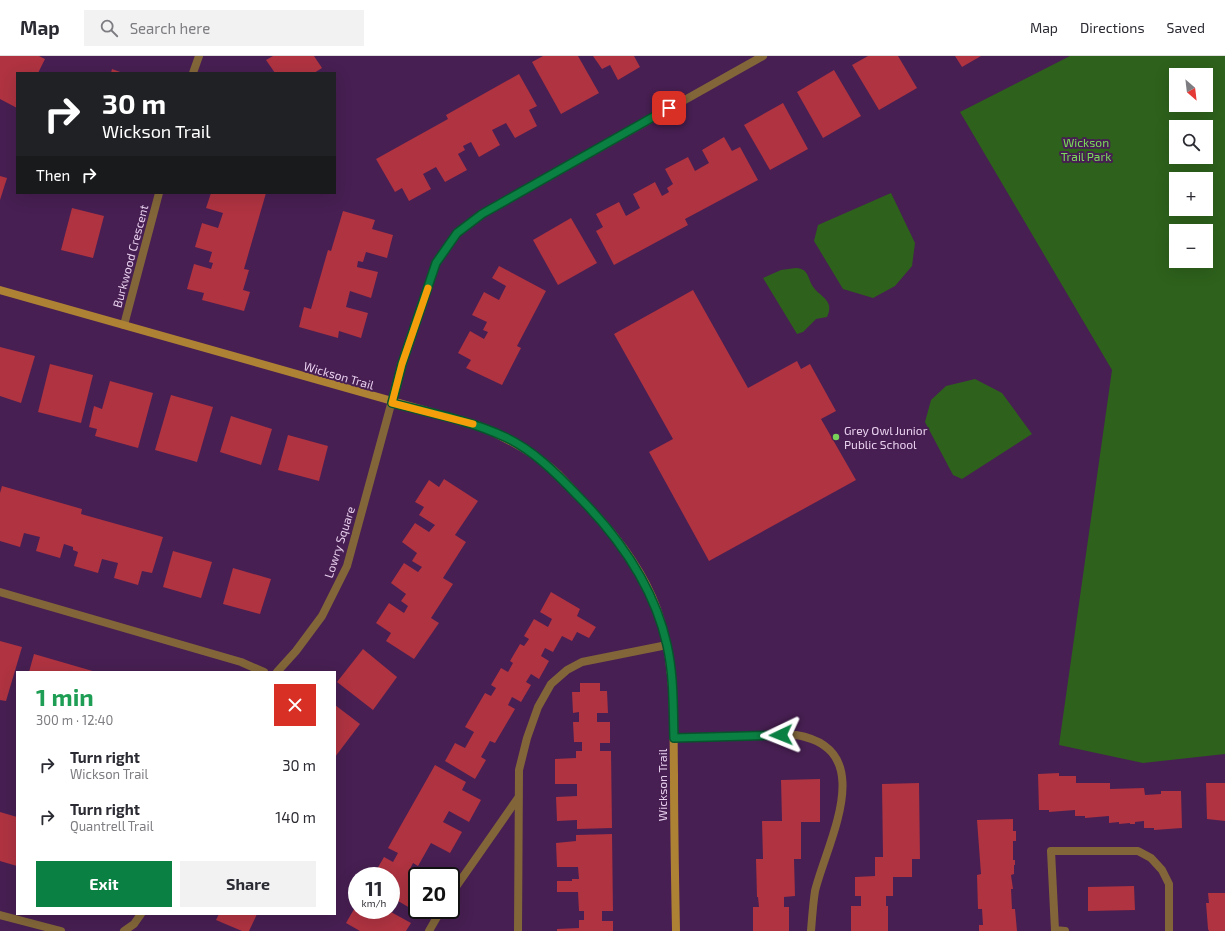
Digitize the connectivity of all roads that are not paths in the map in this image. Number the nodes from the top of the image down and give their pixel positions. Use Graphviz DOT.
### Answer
graph roads {
  1 [pos="199,56"];
  2 [pos="763,56"];
  3 [pos="193,72"];
  4 [pos="159,194"];
  5 [pos="0,290"];
  6 [pos="124,325"];
  7 [pos="392,403"];
  8 [pos="0,592"];
  9 [pos="667,645"];
  10 [pos="262,671"];
  11 [pos="278,671"];
  12 [pos="674,738"];
  13 [pos="518,798"];
  14 [pos="460,881"];
  15 [pos="141,915"];
  16 [pos="0,916"];
  17 [pos="436,919"];
  18 [pos="61,931"];
  19 [pos="124,931"];
  20 [pos="429,931"];
  21 [pos="518,931"];
  22 [pos="676,931"];
  23 [pos="811,931"];
  24 [pos="1065,931"];
  25 [pos="1169,931"];
  1 -- 3 [label="street"];
  2 -- 7 [label="street, Lowry Square"];
  4 -- 6 [label="street, Burkwood Crescent"];
  5 -- 6 [label="street, Wickson Trail"];
  6 -- 7 [label="street, Wickson Trail"];
  7 -- 9 [label="street, Wickson Trail"];
  7 -- 11 [label="street, Lowry Square"];
  8 -- 10 [label="street"];
  9 -- 12 [label="street, Wickson Trail"];
  9 -- 13 [label="street"];
  12 -- 22 [label="street, Wickson Trail"];
  12 -- 23 [label="street"];
  13 -- 14 [label="street"];
  13 -- 21 [label="street"];
  15 -- 19 [label="street"];
  16 -- 18 [label="street"];
  17 -- 20 [label="street"];
  24 -- 25 [label="street"];
}
